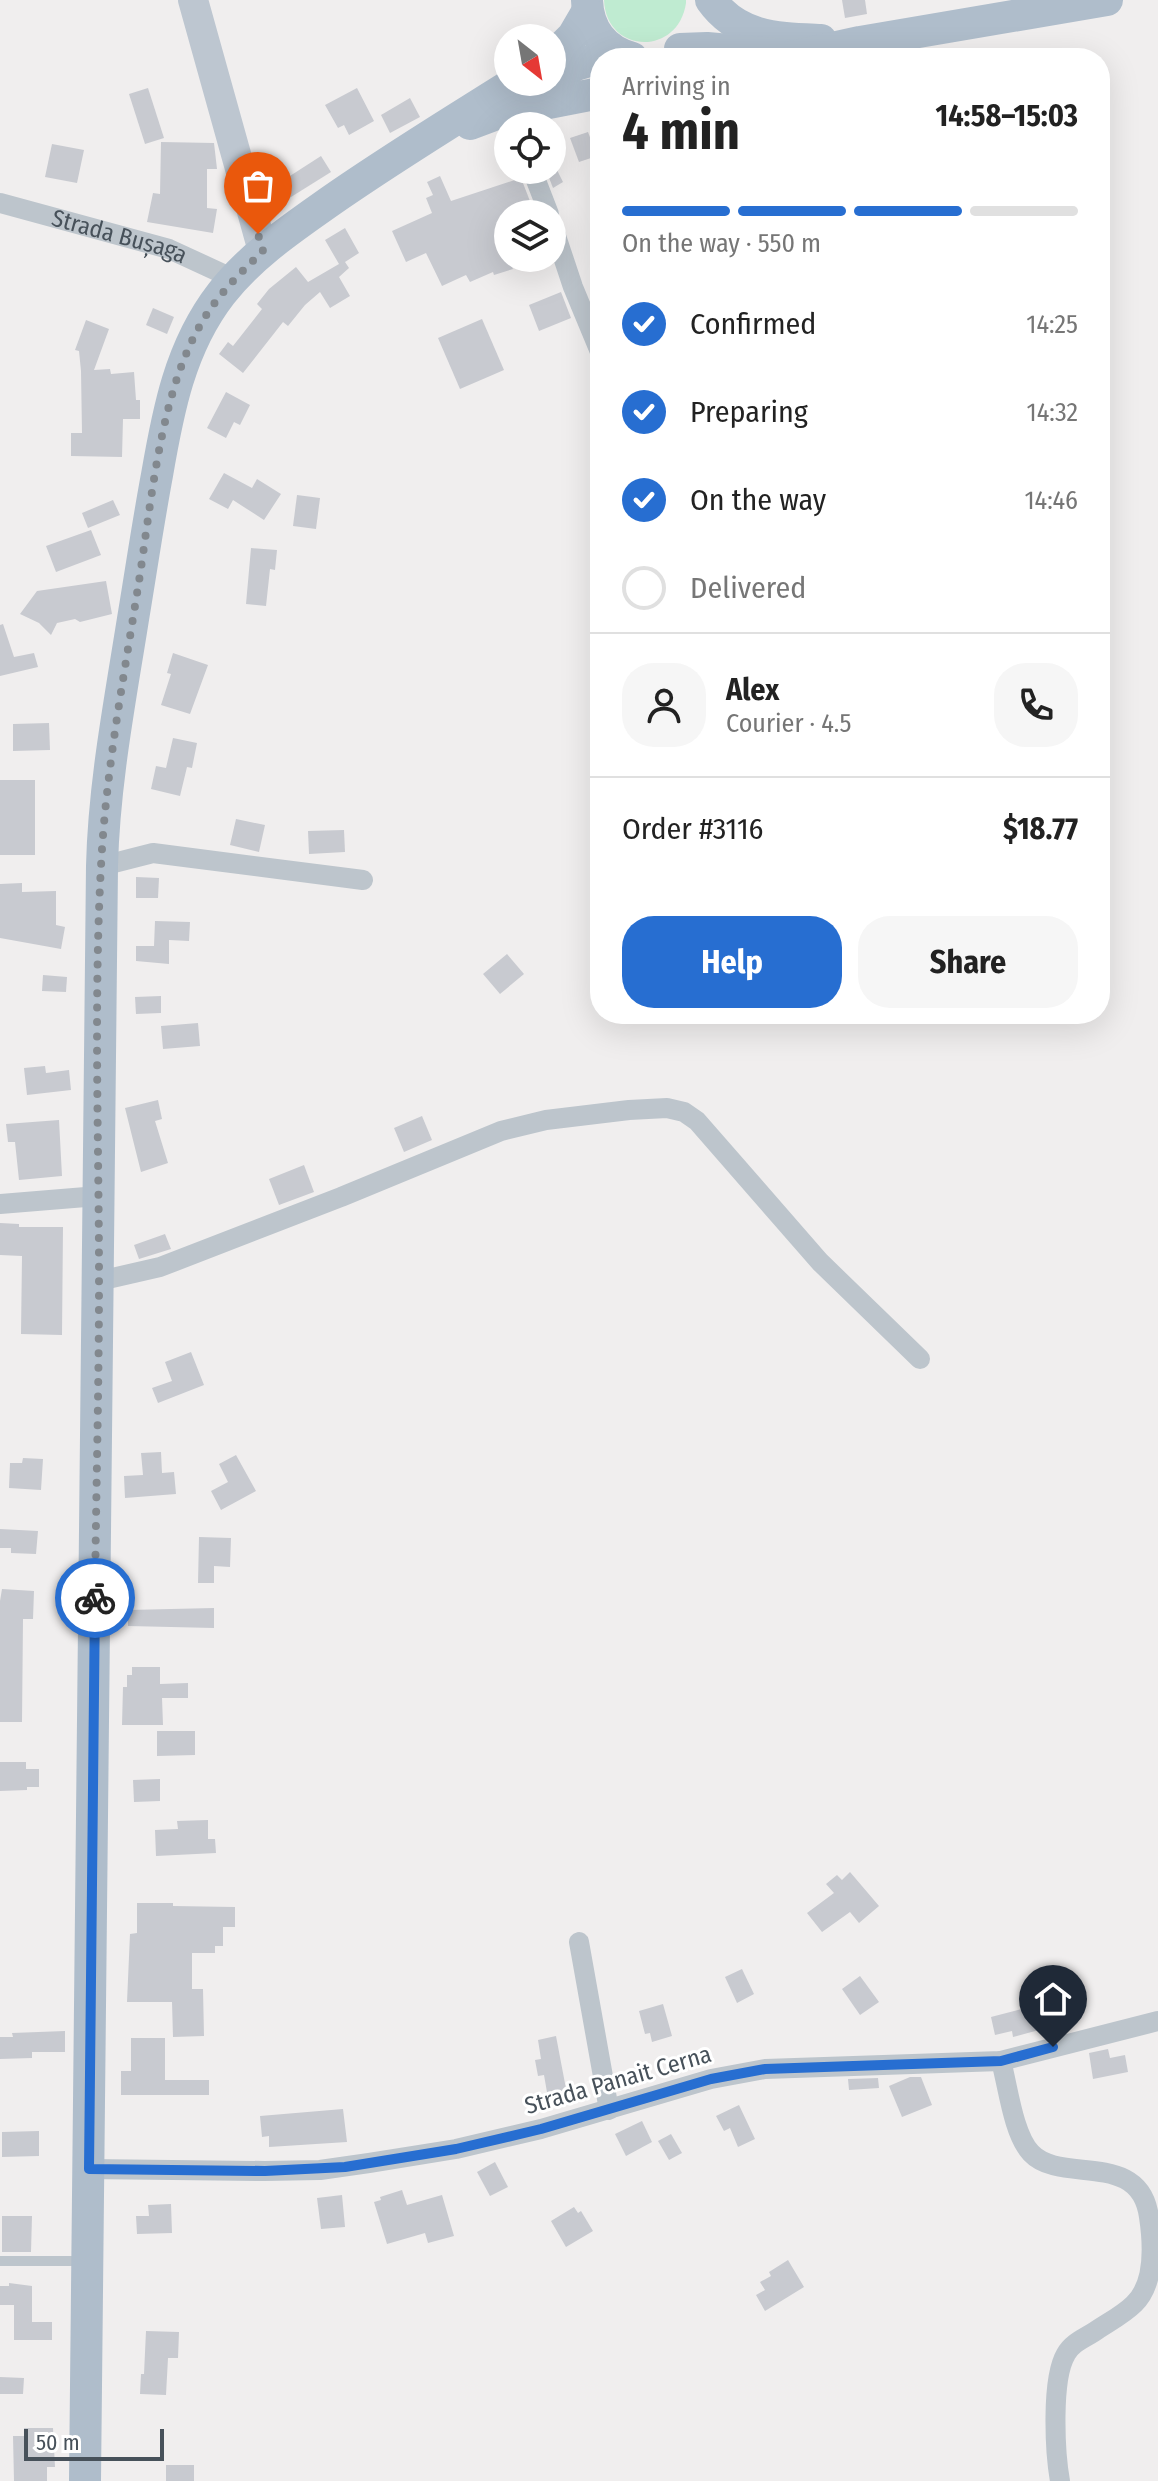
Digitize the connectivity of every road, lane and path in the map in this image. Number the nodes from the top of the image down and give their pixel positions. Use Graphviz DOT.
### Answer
graph roads {
  1 [pos="704,0"];
  2 [pos="711,0"];
  3 [pos="1107,0"];
  4 [pos="587,6"];
  5 [pos="196,11"];
  6 [pos="860,42"];
  7 [pos="566,43"];
  8 [pos="612,48"];
  9 [pos="675,48"];
  10 [pos="833,48"];
  11 [pos="590,61"];
  12 [pos="566,71"];
  13 [pos="590,95"];
  14 [pos="526,96"];
  15 [pos="508,108"];
  16 [pos="0,203"];
  17 [pos="263,251"];
  18 [pos="566,266"];
  19 [pos="234,279"];
  20 [pos="590,328"];
  21 [pos="102,866"];
  22 [pos="363,880"];
  23 [pos="98,1196"];
  24 [pos="0,1204"];
  25 [pos="99,1281"];
  26 [pos="920,1359"];
  27 [pos="579,1942"];
  28 [pos="1158,2021"];
  29 [pos="1001,2061"];
  30 [pos="609,2110"];
  31 [pos="89,2169"];
  32 [pos="0,2261"];
  33 [pos="88,2261"];
  34 [pos="85,2481"];
  35 [pos="1060,2481"];
  1 -- 9 [label="main road"];
  2 -- 6 [label="main road"];
  3 -- 6 [label="main road"];
  4 -- 7 [label="main road"];
  4 -- 8 [label="main road"];
  5 -- 17 [label="main road"];
  6 -- 10 [label="main road"];
  11 -- 12 [label="main road"];
  13 -- 15 [label="main road"];
  14 -- 15 [label="main road"];
  15 -- 17 [label="main road"];
  16 -- 19 [label="street, Strada Bușaga"];
  17 -- 19 [label="main road"];
  18 -- 20 [label="street"];
  19 -- 21 [label="main road"];
  21 -- 22 [label="street"];
  21 -- 23 [label="main road"];
  23 -- 24 [label="street"];
  23 -- 25 [label="main road"];
  25 -- 26 [label="street"];
  25 -- 31 [label="main road"];
  27 -- 30 [label="street"];
  28 -- 29 [label="street, Strada Panait Cerna"];
  29 -- 30 [label="street, Strada Panait Cerna"];
  29 -- 35 [label="street"];
  30 -- 31 [label="street, Strada Panait Cerna"];
  31 -- 33 [label="main road"];
  32 -- 33 [label="lane"];
  33 -- 34 [label="main road"];
}
